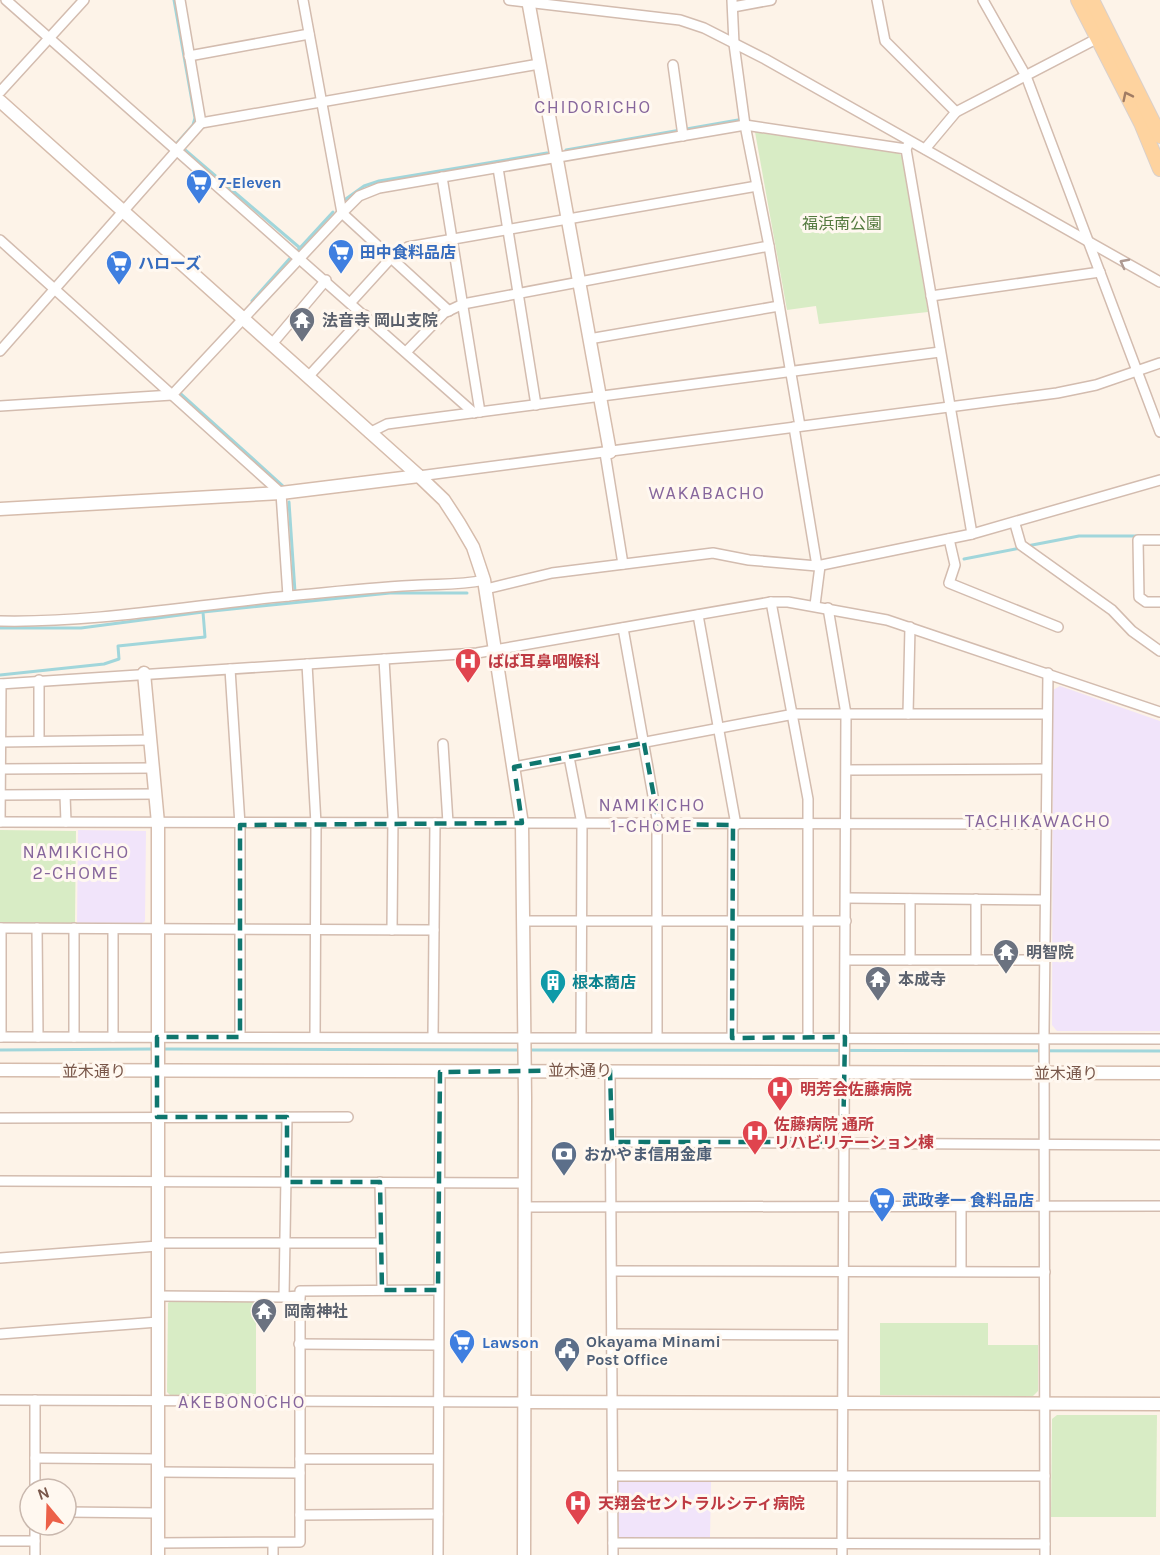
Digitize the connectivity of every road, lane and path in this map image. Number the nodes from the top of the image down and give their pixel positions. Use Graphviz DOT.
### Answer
graph roads {
  1 [pos="6,0"];
  2 [pos="84,0"];
  3 [pos="180,0"];
  4 [pos="303,0"];
  5 [pos="509,0"];
  6 [pos="771,0"];
  7 [pos="877,0"];
  8 [pos="983,0"];
  9 [pos="1078,0"];
  10 [pos="1092,0"];
  11 [pos="528,1"];
  12 [pos="732,3"];
  13 [pos="309,34"];
  14 [pos="1104,35"];
  15 [pos="49,38"];
  16 [pos="734,45"];
  17 [pos="189,56"];
  18 [pos="539,64"];
  19 [pos="673,65"];
  20 [pos="1026,76"];
  21 [pos="0,92"];
  22 [pos="0,101"];
  23 [pos="321,102"];
  24 [pos="956,112"];
  25 [pos="1151,119"];
  26 [pos="201,123"];
  27 [pos="745,125"];
  28 [pos="683,131"];
  29 [pos="1160,136"];
  30 [pos="908,145"];
  31 [pos="180,148"];
  32 [pos="925,149"];
  33 [pos="557,158"];
  34 [pos="498,168"];
  35 [pos="1160,169"];
  36 [pos="442,177"];
  37 [pos="757,186"];
  38 [pos="123,213"];
  39 [pos="342,213"];
  40 [pos="568,219"];
  41 [pos="508,230"];
  42 [pos="452,239"];
  43 [pos="0,240"];
  44 [pos="1089,244"];
  45 [pos="770,246"];
  46 [pos="302,258"];
  47 [pos="391,258"];
  48 [pos="1100,272"];
  49 [pos="326,280"];
  50 [pos="579,281"];
  51 [pos="1160,282"];
  52 [pos="55,290"];
  53 [pos="518,292"];
  54 [pos="930,296"];
  55 [pos="351,302"];
  56 [pos="463,304"];
  57 [pos="779,306"];
  58 [pos="449,310"];
  59 [pos="365,315"];
  60 [pos="244,319"];
  61 [pos="589,339"];
  62 [pos="272,344"];
  63 [pos="0,351"];
  64 [pos="407,351"];
  65 [pos="940,352"];
  66 [pos="1160,363"];
  67 [pos="790,371"];
  68 [pos="1138,372"];
  69 [pos="308,377"];
  70 [pos="172,395"];
  71 [pos="599,396"];
  72 [pos="536,405"];
  73 [pos="0,406"];
  74 [pos="949,407"];
  75 [pos="477,412"];
  76 [pos="797,427"];
  77 [pos="1160,432"];
  78 [pos="369,433"];
  79 [pos="607,453"];
  80 [pos="419,476"];
  81 [pos="1160,480"];
  82 [pos="281,493"];
  83 [pos="0,509"];
  84 [pos="1015,524"];
  85 [pos="972,534"];
  86 [pos="949,539"];
  87 [pos="1160,540"];
  88 [pos="623,564"];
  89 [pos="819,566"];
  90 [pos="485,584"];
  91 [pos="288,596"];
  92 [pos="771,602"];
  93 [pos="1160,602"];
  94 [pos="815,605"];
  95 [pos="828,608"];
  96 [pos="698,615"];
  97 [pos="0,621"];
  98 [pos="910,627"];
  99 [pos="1058,627"];
  100 [pos="622,628"];
  101 [pos="496,649"];
  102 [pos="1160,651"];
  103 [pos="384,659"];
  104 [pos="307,664"];
  105 [pos="230,669"];
  106 [pos="144,673"];
  107 [pos="1048,673"];
  108 [pos="39,680"];
  109 [pos="1,684"];
  110 [pos="1160,712"];
  111 [pos="794,714"];
  112 [pos="846,714"];
  113 [pos="909,714"];
  114 [pos="1046,714"];
  115 [pos="719,729"];
  116 [pos="150,740"];
  117 [pos="0,741"];
  118 [pos="39,741"];
  119 [pos="644,743"];
  120 [pos="443,744"];
  121 [pos="569,757"];
  122 [pos="514,767"];
  123 [pos="153,768"];
  124 [pos="1,769"];
  125 [pos="1046,769"];
  126 [pos="846,770"];
  127 [pos="156,794"];
  128 [pos="0,795"];
  129 [pos="65,795"];
  130 [pos="0,822"];
  131 [pos="66,822"];
  132 [pos="158,823"];
  133 [pos="393,823"];
  134 [pos="435,823"];
  135 [pos="448,823"];
  136 [pos="847,823"];
  137 [pos="316,824"];
  138 [pos="522,824"];
  139 [pos="582,824"];
  140 [pos="657,824"];
  141 [pos="808,824"];
  142 [pos="1046,824"];
  143 [pos="240,825"];
  144 [pos="735,825"];
  145 [pos="847,898"];
  146 [pos="910,899"];
  147 [pos="976,899"];
  148 [pos="1045,900"];
  149 [pos="581,920"];
  150 [pos="657,920"];
  151 [pos="732,920"];
  152 [pos="808,920"];
  153 [pos="524,921"];
  154 [pos="846,921"];
  155 [pos="0,928"];
  156 [pos="37,928"];
  157 [pos="74,928"];
  158 [pos="112,928"];
  159 [pos="157,929"];
  160 [pos="241,929"];
  161 [pos="316,929"];
  162 [pos="392,930"];
  163 [pos="434,930"];
  164 [pos="846,960"];
  165 [pos="910,960"];
  166 [pos="976,960"];
  167 [pos="1044,960"];
  168 [pos="1,1037"];
  169 [pos="38,1037"];
  170 [pos="75,1037"];
  171 [pos="112,1037"];
  172 [pos="240,1037"];
  173 [pos="315,1037"];
  174 [pos="433,1037"];
  175 [pos="581,1037"];
  176 [pos="657,1037"];
  177 [pos="808,1037"];
  178 [pos="732,1038"];
  179 [pos="1160,1039"];
  180 [pos="157,1040"];
  181 [pos="845,1041"];
  182 [pos="1044,1042"];
  183 [pos="525,1045"];
  184 [pos="1044,1067"];
  185 [pos="0,1070"];
  186 [pos="610,1070"];
  187 [pos="157,1071"];
  188 [pos="525,1071"];
  189 [pos="440,1072"];
  190 [pos="843,1072"];
  191 [pos="1160,1073"];
  192 [pos="157,1117"];
  193 [pos="287,1117"];
  194 [pos="348,1117"];
  195 [pos="0,1118"];
  196 [pos="612,1142"];
  197 [pos="843,1142"];
  198 [pos="1044,1144"];
  199 [pos="1160,1144"];
  200 [pos="0,1181"];
  201 [pos="438,1181"];
  202 [pos="158,1182"];
  203 [pos="287,1182"];
  204 [pos="380,1182"];
  205 [pos="525,1183"];
  206 [pos="842,1205"];
  207 [pos="962,1206"];
  208 [pos="1045,1206"];
  209 [pos="1160,1206"];
  210 [pos="525,1207"];
  211 [pos="612,1207"];
  212 [pos="285,1242"];
  213 [pos="381,1243"];
  214 [pos="158,1244"];
  215 [pos="0,1258"];
  216 [pos="842,1270"];
  217 [pos="612,1271"];
  218 [pos="961,1271"];
  219 [pos="1045,1272"];
  220 [pos="382,1290"];
  221 [pos="438,1290"];
  222 [pos="158,1296"];
  223 [pos="300,1296"];
  224 [pos="284,1297"];
  225 [pos="158,1322"];
  226 [pos="0,1334"];
  227 [pos="612,1334"];
  228 [pos="842,1335"];
  229 [pos="299,1344"];
  230 [pos="437,1345"];
  231 [pos="0,1400"];
  232 [pos="35,1400"];
  233 [pos="158,1400"];
  234 [pos="300,1400"];
  235 [pos="437,1401"];
  236 [pos="525,1402"];
  237 [pos="612,1403"];
  238 [pos="842,1404"];
  239 [pos="1160,1404"];
  240 [pos="1045,1405"];
  241 [pos="35,1458"];
  242 [pos="158,1459"];
  243 [pos="300,1459"];
  244 [pos="437,1459"];
  245 [pos="158,1472"];
  246 [pos="300,1473"];
  247 [pos="613,1476"];
  248 [pos="842,1476"];
  249 [pos="1045,1476"];
  250 [pos="35,1477"];
  251 [pos="78,1512"];
  252 [pos="158,1513"];
  253 [pos="438,1514"];
  254 [pos="300,1515"];
  255 [pos="35,1537"];
  256 [pos="0,1541"];
  257 [pos="35,1541"];
  258 [pos="273,1543"];
  259 [pos="613,1543"];
  260 [pos="842,1544"];
  261 [pos="1045,1544"];
  262 [pos="158,1549"];
  263 [pos="35,1555"];
  264 [pos="273,1555"];
  265 [pos="438,1555"];
  266 [pos="524,1555"];
  267 [pos="612,1555"];
  268 [pos="842,1555"];
  269 [pos="1045,1555"];
  1 -- 15 [label="street"];
  2 -- 15 [label="street"];
  3 -- 17 [label="street"];
  4 -- 13 [label="street"];
  5 -- 11 [label="street"];
  6 -- 12 [label="street"];
  7 -- 24 [label="street"];
  8 -- 20 [label="street"];
  9 -- 14 [label="main road"];
  10 -- 14 [label="main road"];
  11 -- 16 [label="street"];
  11 -- 18 [label="street"];
  12 -- 16 [label="street"];
  13 -- 17 [label="street"];
  13 -- 23 [label="street"];
  14 -- 20 [label="street"];
  14 -- 25 [label="main road"];
  15 -- 21 [label="street"];
  15 -- 31 [label="street"];
  16 -- 27 [label="street"];
  16 -- 30 [label="street"];
  17 -- 26 [label="street"];
  18 -- 23 [label="street"];
  18 -- 33 [label="street"];
  19 -- 28 [label="street"];
  20 -- 24 [label="street"];
  20 -- 44 [label="street"];
  22 -- 38 [label="street"];
  23 -- 26 [label="street"];
  23 -- 39 [label="street"];
  24 -- 32 [label="street"];
  25 -- 29 [label="main road"];
  25 -- 35 [label="main road"];
  26 -- 31 [label="street"];
  27 -- 28 [label="street"];
  27 -- 30 [label="street"];
  27 -- 37 [label="street"];
  28 -- 33 [label="street"];
  30 -- 32 [label="street"];
  30 -- 54 [label="street"];
  31 -- 38 [label="street"];
  31 -- 46 [label="street"];
  32 -- 44 [label="street"];
  33 -- 34 [label="street"];
  33 -- 40 [label="street"];
  34 -- 36 [label="street"];
  34 -- 41 [label="street"];
  36 -- 39 [label="street"];
  36 -- 42 [label="street"];
  37 -- 40 [label="street"];
  37 -- 45 [label="street"];
  38 -- 52 [label="street"];
  38 -- 60 [label="street"];
  39 -- 46 [label="street"];
  39 -- 47 [label="street"];
  40 -- 41 [label="street"];
  40 -- 50 [label="street"];
  41 -- 42 [label="street"];
  41 -- 53 [label="street"];
  42 -- 47 [label="street"];
  42 -- 56 [label="street"];
  43 -- 52 [label="street"];
  44 -- 48 [label="street"];
  51 -- 44 [label="street, one-way"];
  45 -- 50 [label="street"];
  45 -- 57 [label="street"];
  46 -- 49 [label="street"];
  46 -- 60 [label="street"];
  47 -- 55 [label="street"];
  47 -- 58 [label="street"];
  48 -- 54 [label="street"];
  48 -- 68 [label="street"];
  49 -- 55 [label="street"];
  49 -- 62 [label="street"];
  50 -- 53 [label="street"];
  50 -- 61 [label="street"];
  52 -- 63 [label="street"];
  52 -- 70 [label="street"];
  53 -- 56 [label="street"];
  53 -- 72 [label="street"];
  54 -- 65 [label="street"];
  55 -- 59 [label="street"];
  56 -- 58 [label="street"];
  56 -- 75 [label="street"];
  57 -- 61 [label="street"];
  57 -- 67 [label="street"];
  58 -- 64 [label="street"];
  59 -- 64 [label="street"];
  59 -- 69 [label="street"];
  60 -- 62 [label="street"];
  60 -- 70 [label="street"];
  61 -- 71 [label="street"];
  62 -- 69 [label="street"];
  64 -- 75 [label="street"];
  65 -- 67 [label="street"];
  65 -- 74 [label="street"];
  66 -- 68 [label="street"];
  67 -- 71 [label="street"];
  67 -- 76 [label="street"];
  68 -- 74 [label="street"];
  68 -- 77 [label="street"];
  69 -- 78 [label="street"];
  70 -- 73 [label="street"];
  70 -- 82 [label="street"];
  71 -- 72 [label="street"];
  71 -- 79 [label="street"];
  72 -- 75 [label="street"];
  74 -- 76 [label="street"];
  74 -- 85 [label="street"];
  75 -- 78 [label="street"];
  76 -- 79 [label="street"];
  76 -- 89 [label="street"];
  78 -- 80 [label="street"];
  79 -- 80 [label="street"];
  79 -- 88 [label="street"];
  80 -- 82 [label="street"];
  80 -- 90 [label="street"];
  81 -- 84 [label="street"];
  82 -- 83 [label="street"];
  82 -- 91 [label="street"];
  84 -- 85 [label="street"];
  84 -- 102 [label="street"];
  85 -- 86 [label="street"];
  86 -- 89 [label="street"];
  86 -- 99 [label="street"];
  87 -- 93 [label="street"];
  88 -- 89 [label="street"];
  88 -- 90 [label="street"];
  89 -- 94 [label="street"];
  90 -- 91 [label="street"];
  90 -- 101 [label="street"];
  91 -- 97 [label="street"];
  92 -- 94 [label="street"];
  92 -- 96 [label="street"];
  92 -- 111 [label="street"];
  94 -- 95 [label="street"];
  95 -- 98 [label="street"];
  95 -- 112 [label="street"];
  96 -- 100 [label="street"];
  96 -- 115 [label="street"];
  98 -- 107 [label="street"];
  98 -- 113 [label="street"];
  100 -- 101 [label="street"];
  100 -- 119 [label="street"];
  101 -- 103 [label="street"];
  101 -- 122 [label="street"];
  103 -- 104 [label="street"];
  103 -- 133 [label="street"];
  104 -- 105 [label="street"];
  104 -- 137 [label="street"];
  105 -- 106 [label="street"];
  105 -- 143 [label="street"];
  106 -- 108 [label="street"];
  106 -- 116 [label="street"];
  107 -- 110 [label="street"];
  107 -- 114 [label="street"];
  108 -- 109 [label="street"];
  108 -- 118 [label="street"];
  109 -- 117 [label="street"];
  111 -- 112 [label="street"];
  111 -- 115 [label="street"];
  111 -- 141 [label="street"];
  112 -- 113 [label="street"];
  112 -- 126 [label="street"];
  113 -- 114 [label="street"];
  114 -- 125 [label="street"];
  115 -- 119 [label="street"];
  115 -- 144 [label="street"];
  116 -- 118 [label="street"];
  116 -- 123 [label="street"];
  117 -- 118 [label="street"];
  117 -- 124 [label="street"];
  119 -- 121 [label="street"];
  119 -- 140 [label="street"];
  120 -- 135 [label="street"];
  121 -- 122 [label="street"];
  121 -- 139 [label="street"];
  122 -- 138 [label="street"];
  123 -- 124 [label="street"];
  123 -- 127 [label="street"];
  124 -- 128 [label="street"];
  125 -- 126 [label="street"];
  125 -- 142 [label="street"];
  126 -- 136 [label="street"];
  127 -- 129 [label="street"];
  127 -- 132 [label="street"];
  128 -- 129 [label="street"];
  128 -- 130 [label="street"];
  129 -- 131 [label="street"];
  130 -- 131 [label="street"];
  131 -- 132 [label="street"];
  132 -- 143 [label="street"];
  132 -- 159 [label="street"];
  133 -- 134 [label="street"];
  133 -- 137 [label="street"];
  133 -- 162 [label="street"];
  134 -- 135 [label="street"];
  134 -- 163 [label="street"];
  135 -- 138 [label="street"];
  136 -- 141 [label="street"];
  136 -- 142 [label="street"];
  136 -- 145 [label="street"];
  137 -- 143 [label="street"];
  137 -- 161 [label="street"];
  138 -- 139 [label="street"];
  138 -- 153 [label="street"];
  139 -- 140 [label="street"];
  139 -- 149 [label="street"];
  140 -- 144 [label="street"];
  140 -- 150 [label="street"];
  141 -- 144 [label="street"];
  141 -- 152 [label="street"];
  142 -- 148 [label="street"];
  143 -- 160 [label="street"];
  144 -- 151 [label="street"];
  145 -- 146 [label="street"];
  145 -- 154 [label="street"];
  146 -- 147 [label="street"];
  146 -- 165 [label="street"];
  147 -- 148 [label="street"];
  147 -- 166 [label="street"];
  148 -- 167 [label="street"];
  149 -- 150 [label="street"];
  149 -- 153 [label="street"];
  149 -- 175 [label="street"];
  150 -- 151 [label="street"];
  150 -- 176 [label="street"];
  151 -- 152 [label="street"];
  151 -- 178 [label="street"];
  152 -- 154 [label="street"];
  152 -- 177 [label="street"];
  153 -- 183 [label="street"];
  154 -- 164 [label="street"];
  155 -- 156 [label="street"];
  155 -- 168 [label="street"];
  156 -- 157 [label="street"];
  156 -- 169 [label="street"];
  157 -- 158 [label="street"];
  157 -- 170 [label="street"];
  158 -- 159 [label="street"];
  158 -- 171 [label="street"];
  159 -- 160 [label="street"];
  159 -- 180 [label="street"];
  160 -- 161 [label="street"];
  160 -- 172 [label="street"];
  161 -- 162 [label="street"];
  161 -- 173 [label="street"];
  162 -- 163 [label="street"];
  163 -- 174 [label="street"];
  164 -- 165 [label="street"];
  164 -- 181 [label="street"];
  165 -- 166 [label="street"];
  166 -- 167 [label="street"];
  167 -- 182 [label="street"];
  168 -- 169 [label="street"];
  169 -- 170 [label="street"];
  170 -- 171 [label="street"];
  171 -- 180 [label="street"];
  172 -- 173 [label="street"];
  172 -- 180 [label="street"];
  173 -- 174 [label="street"];
  174 -- 183 [label="street"];
  175 -- 176 [label="street"];
  175 -- 183 [label="street"];
  176 -- 178 [label="street"];
  177 -- 178 [label="street"];
  177 -- 181 [label="street"];
  179 -- 182 [label="street"];
  180 -- 187 [label="street"];
  181 -- 182 [label="street"];
  181 -- 190 [label="street"];
  182 -- 184 [label="street"];
  183 -- 188 [label="street"];
  184 -- 190 [label="street, 並木通り"];
  184 -- 191 [label="street, 並木通り"];
  184 -- 198 [label="street"];
  185 -- 187 [label="street, 並木通り"];
  186 -- 188 [label="street, 並木通り"];
  186 -- 190 [label="street, 並木通り"];
  186 -- 196 [label="street"];
  187 -- 189 [label="street, 並木通り"];
  187 -- 192 [label="street"];
  188 -- 189 [label="street, 並木通り"];
  188 -- 205 [label="street"];
  189 -- 201 [label="street"];
  190 -- 197 [label="street"];
  192 -- 193 [label="street"];
  192 -- 195 [label="street"];
  192 -- 202 [label="street"];
  193 -- 194 [label="street"];
  193 -- 203 [label="street"];
  196 -- 197 [label="street"];
  196 -- 211 [label="street"];
  197 -- 198 [label="street"];
  197 -- 206 [label="street"];
  198 -- 199 [label="street"];
  198 -- 208 [label="street"];
  200 -- 202 [label="street"];
  201 -- 204 [label="street"];
  201 -- 205 [label="street"];
  201 -- 221 [label="street"];
  202 -- 203 [label="street"];
  202 -- 214 [label="street"];
  203 -- 204 [label="street"];
  203 -- 212 [label="street"];
  204 -- 213 [label="street"];
  205 -- 210 [label="street"];
  206 -- 207 [label="street"];
  206 -- 211 [label="street"];
  206 -- 216 [label="street"];
  207 -- 208 [label="street"];
  207 -- 218 [label="street"];
  208 -- 209 [label="street"];
  208 -- 219 [label="street"];
  210 -- 211 [label="street"];
  210 -- 236 [label="street"];
  211 -- 217 [label="street"];
  212 -- 213 [label="street"];
  212 -- 214 [label="street"];
  212 -- 224 [label="street"];
  213 -- 220 [label="street"];
  214 -- 215 [label="street"];
  214 -- 222 [label="street"];
  216 -- 217 [label="street"];
  216 -- 218 [label="street"];
  216 -- 228 [label="street"];
  217 -- 227 [label="street"];
  218 -- 219 [label="street"];
  219 -- 240 [label="street"];
  220 -- 221 [label="street"];
  220 -- 223 [label="street"];
  221 -- 230 [label="street"];
  222 -- 224 [label="street"];
  222 -- 225 [label="street"];
  223 -- 224 [label="street"];
  223 -- 229 [label="street"];
  225 -- 226 [label="street"];
  225 -- 233 [label="street"];
  227 -- 228 [label="street"];
  227 -- 237 [label="street"];
  228 -- 238 [label="street"];
  229 -- 230 [label="street"];
  229 -- 234 [label="street"];
  230 -- 235 [label="street"];
  231 -- 232 [label="street"];
  232 -- 233 [label="street"];
  232 -- 241 [label="street"];
  233 -- 234 [label="street"];
  233 -- 242 [label="street"];
  234 -- 235 [label="street"];
  234 -- 243 [label="street"];
  235 -- 236 [label="street"];
  235 -- 244 [label="street"];
  236 -- 237 [label="street"];
  236 -- 266 [label="street"];
  237 -- 238 [label="street"];
  237 -- 247 [label="street"];
  238 -- 240 [label="street"];
  238 -- 248 [label="street"];
  239 -- 240 [label="street"];
  240 -- 249 [label="street"];
  241 -- 242 [label="street"];
  241 -- 250 [label="street"];
  242 -- 245 [label="street"];
  243 -- 244 [label="street"];
  243 -- 246 [label="street"];
  244 -- 253 [label="street"];
  245 -- 246 [label="street"];
  245 -- 252 [label="street"];
  246 -- 254 [label="street"];
  247 -- 248 [label="street"];
  247 -- 259 [label="street"];
  248 -- 249 [label="street"];
  248 -- 260 [label="street"];
  249 -- 261 [label="street"];
  251 -- 252 [label="street"];
  252 -- 262 [label="street"];
  253 -- 254 [label="street"];
  253 -- 265 [label="street"];
  254 -- 258 [label="street"];
  255 -- 257 [label="street"];
  256 -- 257 [label="street"];
  257 -- 263 [label="street"];
  258 -- 262 [label="street"];
  258 -- 264 [label="street"];
  259 -- 260 [label="street"];
  259 -- 267 [label="street"];
  260 -- 261 [label="street"];
  260 -- 268 [label="street"];
  261 -- 269 [label="street"];
}
